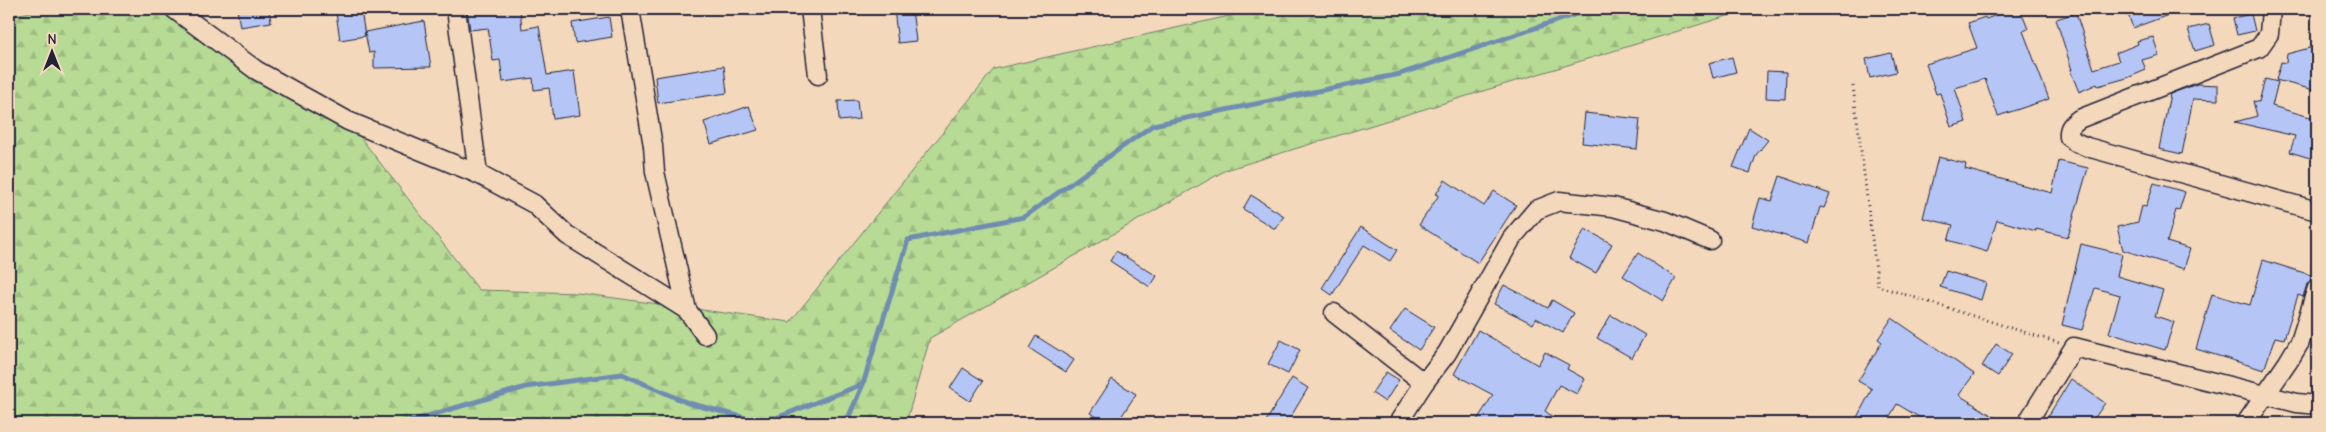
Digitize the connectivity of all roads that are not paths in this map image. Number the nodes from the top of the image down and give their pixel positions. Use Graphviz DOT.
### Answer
graph roads {
  1 [pos="174,9"];
  2 [pos="456,9"];
  3 [pos="630,9"];
  4 [pos="810,9"];
  5 [pos="2271,9"];
  6 [pos="818,75"];
  7 [pos="478,174"];
  8 [pos="2317,211"];
  9 [pos="1710,240"];
  10 [pos="2317,288"];
  11 [pos="688,310"];
  12 [pos="1334,313"];
  13 [pos="705,335"];
  14 [pos="1424,383"];
  15 [pos="2265,395"];
  16 [pos="2317,405"];
  17 [pos="1398,423"];
  18 [pos="2027,423"];
  19 [pos="2246,423"];
  1 -- 7 [label="street"];
  2 -- 7 [label="street"];
  3 -- 11 [label="street"];
  4 -- 6 [label="street"];
  5 -- 8 [label="street"];
  7 -- 11 [label="street"];
  9 -- 14 [label="street"];
  10 -- 15 [label="street"];
  11 -- 13 [label="street"];
  12 -- 14 [label="street"];
  14 -- 17 [label="street"];
  15 -- 16 [label="street"];
  15 -- 18 [label="street"];
  15 -- 19 [label="street"];
}
